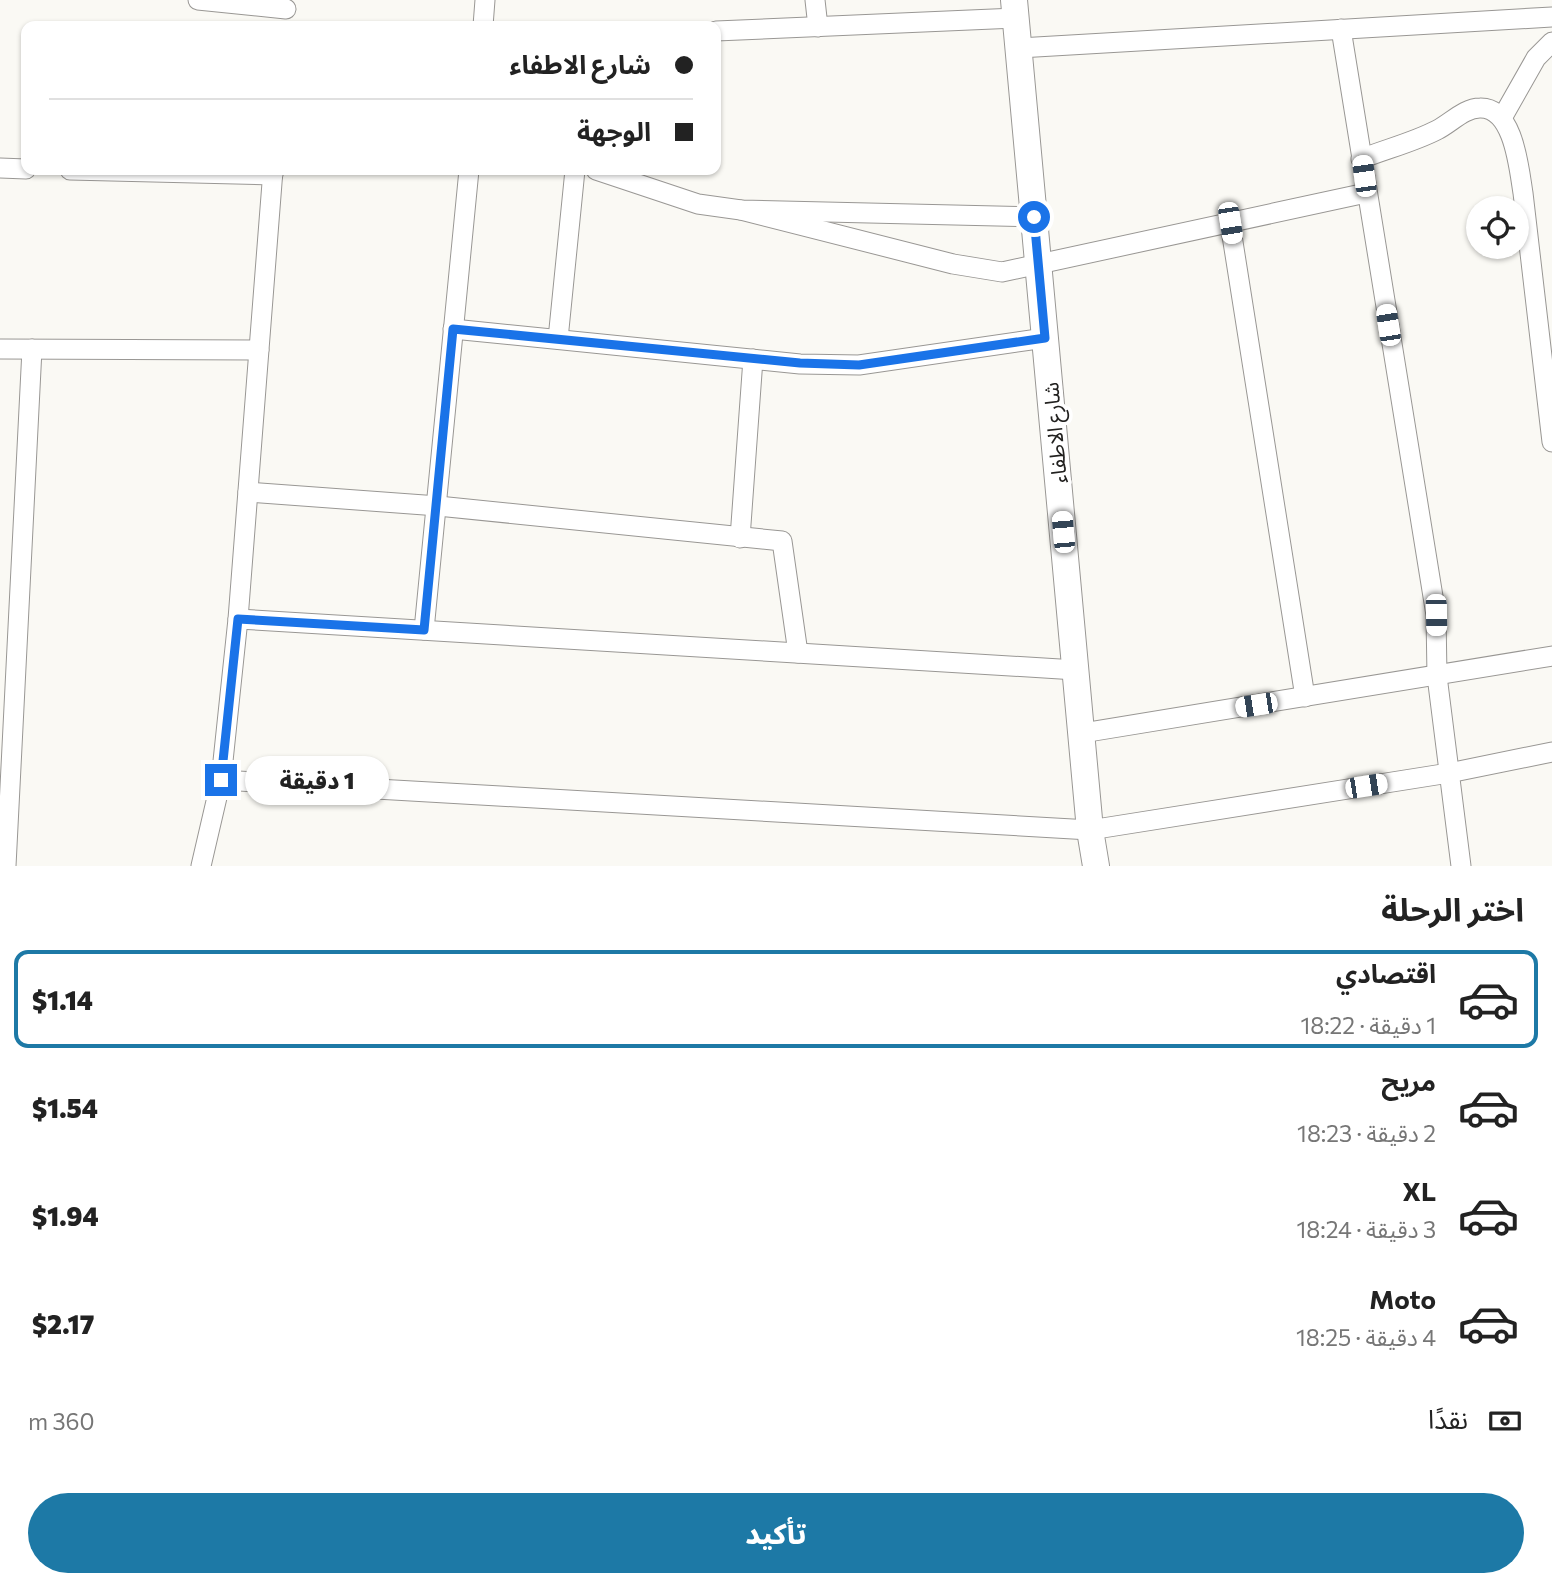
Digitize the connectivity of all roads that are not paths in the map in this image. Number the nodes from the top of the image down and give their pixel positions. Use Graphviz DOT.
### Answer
graph roads {
  1 [pos="198,0"];
  2 [pos="485,0"];
  3 [pos="815,0"];
  4 [pos="1015,9"];
  5 [pos="286,12"];
  6 [pos="1552,16"];
  7 [pos="483,21"];
  8 [pos="818,27"];
  9 [pos="1341,29"];
  10 [pos="721,32"];
  11 [pos="1552,42"];
  12 [pos="1019,48"];
  13 [pos="1502,118"];
  14 [pos="1361,159"];
  15 [pos="0,168"];
  16 [pos="21,169"];
  17 [pos="273,175"];
  18 [pos="468,175"];
  19 [pos="574,175"];
  20 [pos="611,175"];
  21 [pos="1366,193"];
  22 [pos="741,209"];
  23 [pos="1034,217"];
  24 [pos="1230,223"];
  25 [pos="1038,264"];
  26 [pos="453,329"];
  27 [pos="1045,338"];
  28 [pos="558,340"];
  29 [pos="0,349"];
  30 [pos="32,349"];
  31 [pos="259,350"];
  32 [pos="753,359"];
  33 [pos="1552,442"];
  34 [pos="248,492"];
  35 [pos="438,506"];
  36 [pos="740,537"];
  37 [pos="238,619"];
  38 [pos="424,630"];
  39 [pos="798,653"];
  40 [pos="1552,656"];
  41 [pos="1076,670"];
  42 [pos="1437,676"];
  43 [pos="1305,697"];
  44 [pos="6,731"];
  45 [pos="1082,733"];
  46 [pos="1552,752"];
  47 [pos="1449,773"];
  48 [pos="221,780"];
  49 [pos="1090,830"];
  50 [pos="6,866"];
  51 [pos="201,866"];
  52 [pos="1096,866"];
  53 [pos="1461,866"];
  1 -- 5 [label="street"];
  2 -- 7 [label="street"];
  3 -- 8 [label="street"];
  4 -- 8 [label="street"];
  4 -- 12 [label="street, شارع الاطفاء"];
  6 -- 9 [label="street"];
  8 -- 10 [label="street"];
  9 -- 12 [label="street"];
  9 -- 14 [label="street"];
  11 -- 13 [label="street"];
  12 -- 23 [label="street, شارع الاطفاء"];
  13 -- 14 [label="street"];
  13 -- 33 [label="street"];
  14 -- 21 [label="street"];
  15 -- 16 [label="street"];
  17 -- 31 [label="street"];
  18 -- 26 [label="street"];
  19 -- 28 [label="street"];
  20 -- 22 [label="street"];
  21 -- 24 [label="street"];
  21 -- 42 [label="street"];
  22 -- 23 [label="street"];
  22 -- 25 [label="street"];
  23 -- 25 [label="street, شارع الاطفاء"];
  24 -- 25 [label="street"];
  24 -- 43 [label="street"];
  25 -- 27 [label="street, شارع الاطفاء"];
  26 -- 28 [label="street"];
  26 -- 35 [label="street"];
  27 -- 32 [label="street"];
  27 -- 41 [label="street, شارع الاطفاء"];
  28 -- 32 [label="street"];
  29 -- 30 [label="street"];
  30 -- 31 [label="street"];
  30 -- 44 [label="street"];
  31 -- 34 [label="street"];
  32 -- 36 [label="street"];
  34 -- 35 [label="street"];
  34 -- 37 [label="street"];
  35 -- 36 [label="street"];
  35 -- 38 [label="street"];
  36 -- 39 [label="street"];
  37 -- 38 [label="street"];
  37 -- 48 [label="street"];
  38 -- 39 [label="street"];
  39 -- 41 [label="street"];
  40 -- 42 [label="street"];
  41 -- 45 [label="street, شارع الاطفاء"];
  42 -- 43 [label="street"];
  42 -- 47 [label="street"];
  43 -- 45 [label="street"];
  44 -- 50 [label="street"];
  45 -- 49 [label="street, شارع الاطفاء"];
  46 -- 47 [label="street"];
  47 -- 49 [label="street"];
  47 -- 53 [label="street"];
  48 -- 49 [label="street"];
  48 -- 51 [label="street"];
  49 -- 52 [label="street, شارع الاطفاء"];
}
